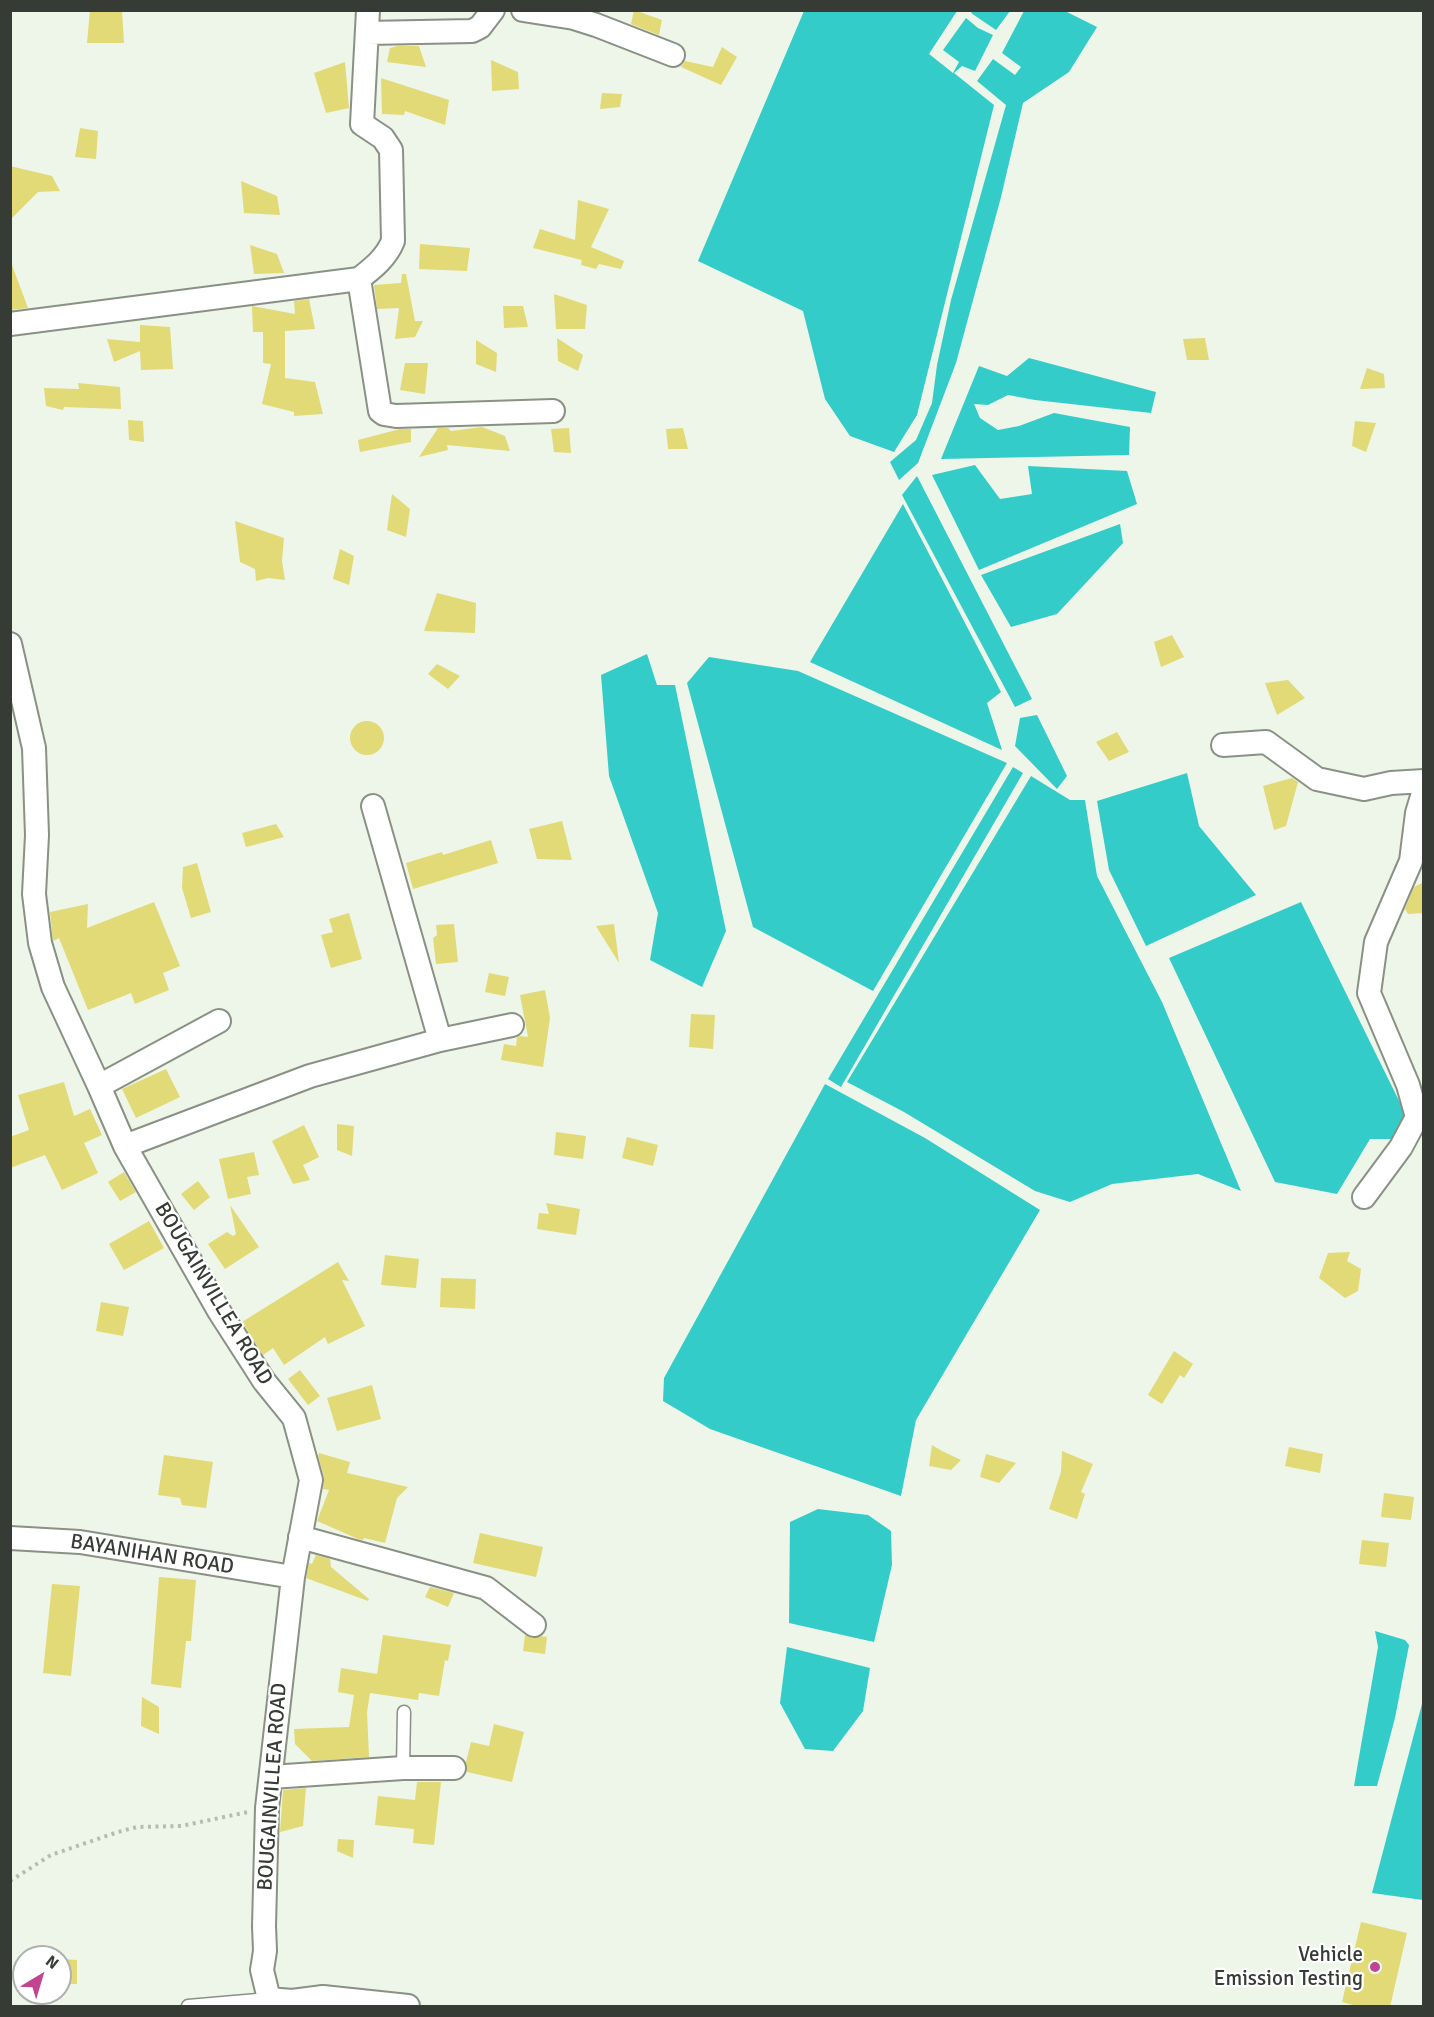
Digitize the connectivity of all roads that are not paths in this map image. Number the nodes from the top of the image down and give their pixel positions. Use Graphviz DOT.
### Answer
graph roads {
  1 [pos="493,10"];
  2 [pos="523,10"];
  3 [pos="367,22"];
  4 [pos="673,55"];
  5 [pos="359,279"];
  6 [pos="10,324"];
  7 [pos="553,411"];
  8 [pos="10,644"];
  9 [pos="1222,745"];
  10 [pos="1424,781"];
  11 [pos="1424,790"];
  12 [pos="373,806"];
  13 [pos="219,1021"];
  14 [pos="512,1025"];
  15 [pos="440,1040"];
  16 [pos="99,1086"];
  17 [pos="125,1146"];
  18 [pos="1364,1197"];
  19 [pos="300,1537"];
  20 [pos="10,1538"];
  21 [pos="293,1577"];
  22 [pos="534,1625"];
  23 [pos="404,1712"];
  24 [pos="403,1768"];
  25 [pos="454,1768"];
  26 [pos="271,1777"];
  27 [pos="269,1999"];
  28 [pos="188,2007"];
  29 [pos="408,2007"];
  1 -- 3 [label="street"];
  2 -- 4 [label="street"];
  3 -- 5 [label="street"];
  5 -- 6 [label="street"];
  5 -- 7 [label="street"];
  8 -- 16 [label="street, BOUGAINVILLEA ROAD"];
  9 -- 10 [label="street"];
  11 -- 18 [label="street"];
  12 -- 15 [label="street"];
  13 -- 16 [label="street"];
  14 -- 15 [label="street"];
  15 -- 17 [label="street"];
  16 -- 17 [label="street, BOUGAINVILLEA ROAD"];
  17 -- 19 [label="street, BOUGAINVILLEA ROAD"];
  19 -- 21 [label="street, BOUGAINVILLEA ROAD"];
  19 -- 22 [label="street"];
  20 -- 21 [label="street, BAYANIHAN ROAD"];
  21 -- 26 [label="street, BOUGAINVILLEA ROAD"];
  23 -- 24 [label="lane"];
  24 -- 25 [label="street"];
  24 -- 26 [label="street"];
  26 -- 27 [label="street, BOUGAINVILLEA ROAD"];
  27 -- 28 [label="lane"];
  27 -- 29 [label="street"];
}
